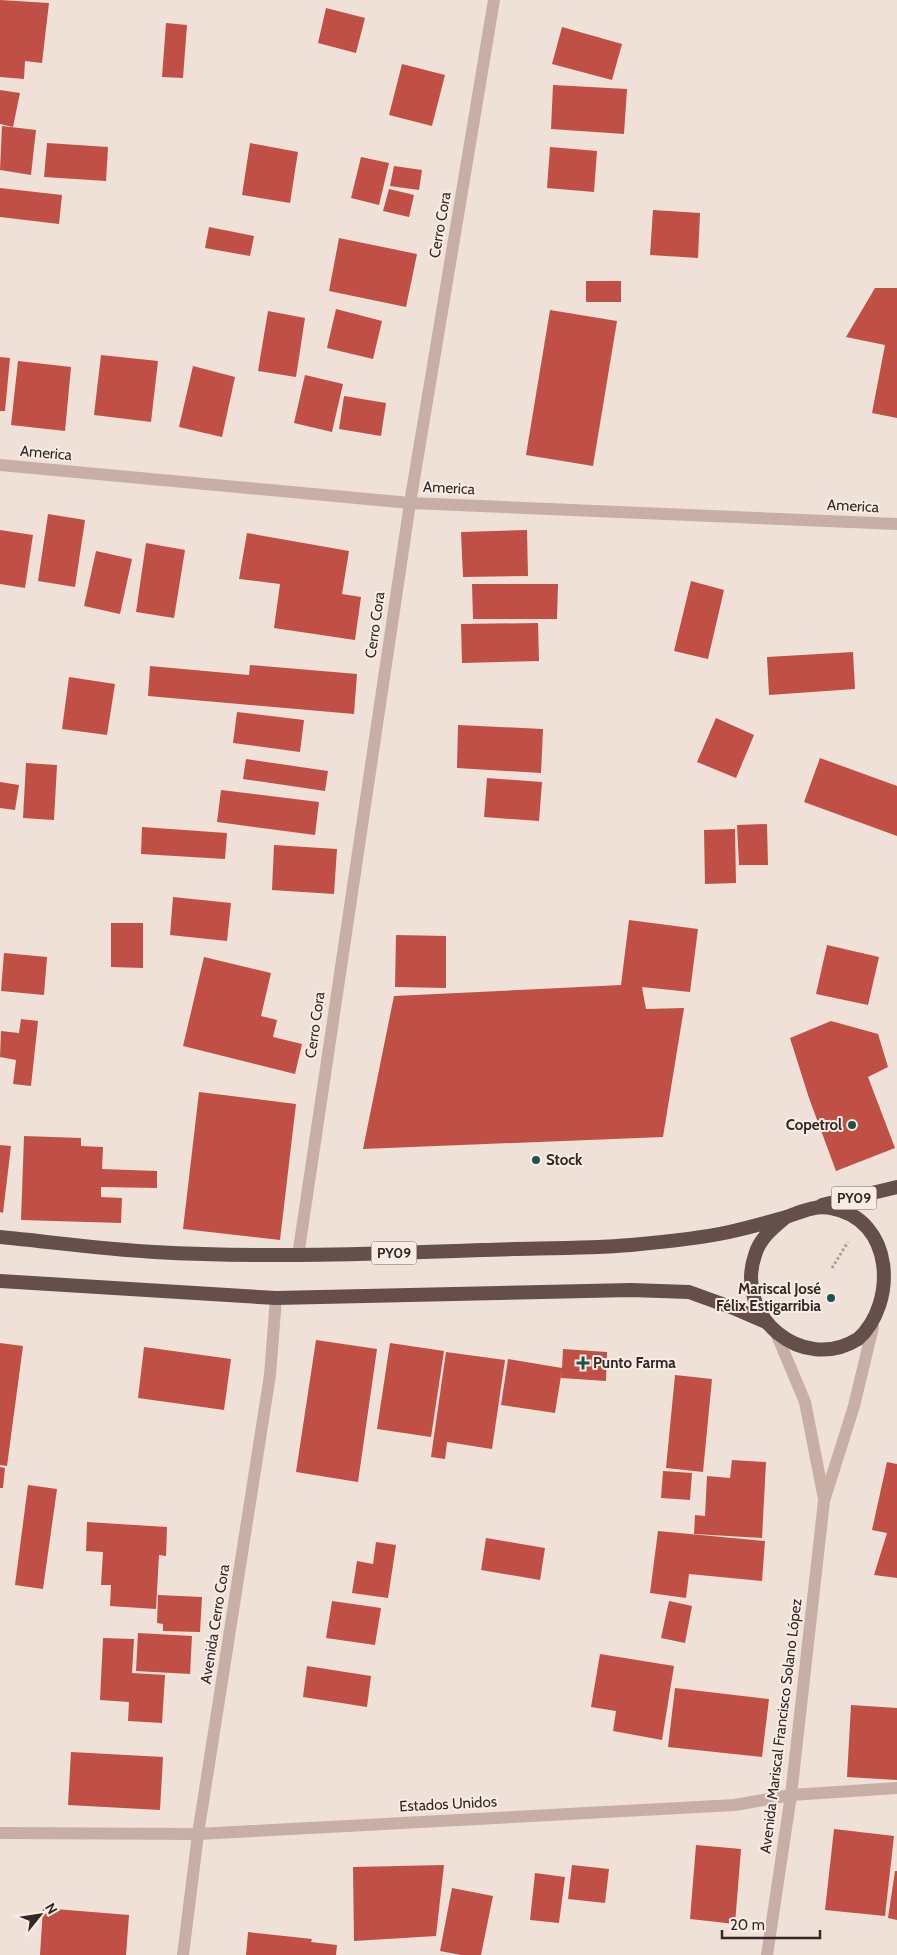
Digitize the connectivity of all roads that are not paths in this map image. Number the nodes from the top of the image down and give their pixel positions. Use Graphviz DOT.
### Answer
graph roads {
  1 [pos="494,0"];
  2 [pos="0,465"];
  3 [pos="410,503"];
  4 [pos="897,524"];
  5 [pos="897,1187"];
  6 [pos="811,1208"];
  7 [pos="786,1217"];
  8 [pos="0,1237"];
  9 [pos="298,1256"];
  10 [pos="0,1281"];
  11 [pos="897,1294"];
  12 [pos="276,1298"];
  13 [pos="883,1313"];
  14 [pos="771,1327"];
  15 [pos="873,1327"];
  16 [pos="824,1501"];
  17 [pos="897,1788"];
  18 [pos="790,1795"];
  19 [pos="0,1833"];
  20 [pos="198,1834"];
  21 [pos="183,1955"];
  22 [pos="767,1955"];
  1 -- 3 [label="street, Cerro Cora"];
  2 -- 3 [label="street, America"];
  3 -- 4 [label="street, America"];
  3 -- 9 [label="street, Cerro Cora"];
  5 -- 6 [label="highway, PY09"];
  6 -- 7 [label="highway, PY09"];
  6 -- 13 [label="highway, PY09"];
  7 -- 9 [label="highway, PY09"];
  7 -- 14 [label="highway, PY09"];
  8 -- 9 [label="highway, PY09"];
  10 -- 12 [label="highway, PY09"];
  11 -- 13 [label="highway, PY09"];
  12 -- 14 [label="highway, PY09"];
  12 -- 20 [label="street, Avenida Cerro Cora"];
  13 -- 15 [label="highway, PY09"];
  14 -- 15 [label="highway, PY09"];
  14 -- 16 [label="street"];
  15 -- 16 [label="street"];
  16 -- 18 [label="street, Avenida Mariscal Francisco Solano López"];
  17 -- 18 [label="street, Estados Unidos"];
  18 -- 20 [label="street, Estados Unidos"];
  18 -- 22 [label="street, Avenida Mariscal Francisco Solano López"];
  19 -- 20 [label="street, Estados Unidos"];
  20 -- 21 [label="street, Avenida Cerro Cora"];
}
